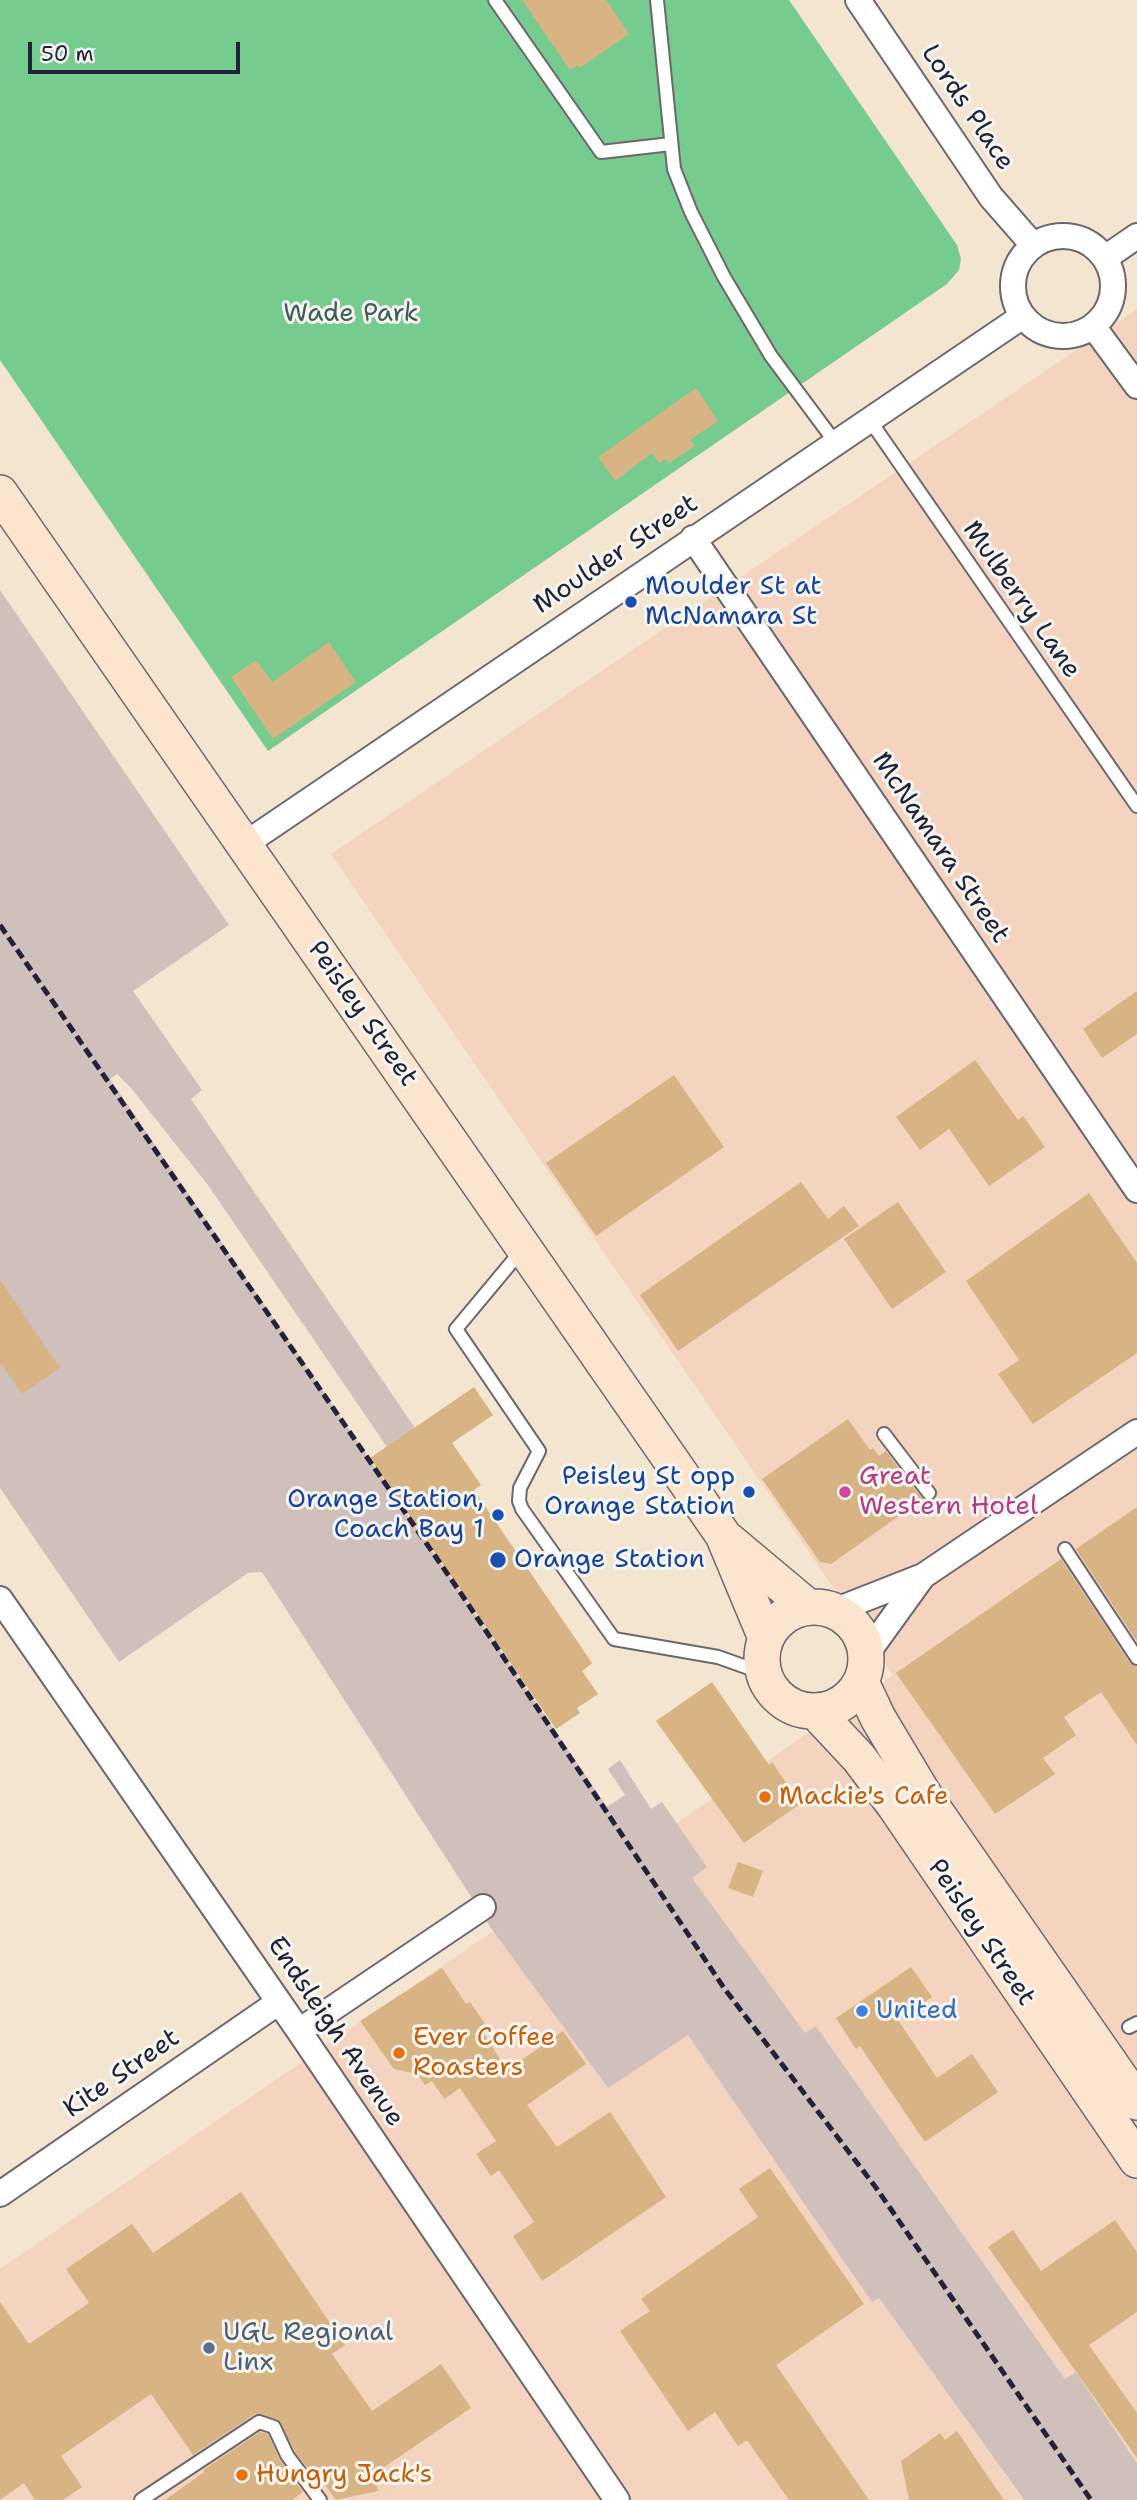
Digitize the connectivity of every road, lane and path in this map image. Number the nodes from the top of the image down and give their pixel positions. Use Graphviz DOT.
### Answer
graph roads {
  1 [pos="495,0"];
  2 [pos="657,0"];
  3 [pos="858,0"];
  4 [pos="671,144"];
  5 [pos="1137,236"];
  6 [pos="1033,245"];
  7 [pos="1105,258"];
  8 [pos="1023,316"];
  9 [pos="1093,326"];
  10 [pos="1137,386"];
  11 [pos="869,419"];
  12 [pos="835,442"];
  13 [pos="0,493"];
  14 [pos="693,538"];
  15 [pos="1137,806"];
  16 [pos="245,844"];
  17 [pos="1137,1190"];
  18 [pos="523,1248"];
  19 [pos="1137,1432"];
  20 [pos="884,1434"];
  21 [pos="929,1493"];
  22 [pos="723,1535"];
  23 [pos="1065,1549"];
  24 [pos="923,1576"];
  25 [pos="0,1599"];
  26 [pos="821,1609"];
  27 [pos="766,1638"];
  28 [pos="1137,1658"];
  29 [pos="864,1668"];
  30 [pos="763,1673"];
  31 [pos="816,1712"];
  32 [pos="483,1907"];
  33 [pos="279,2002"];
  34 [pos="299,2031"];
  35 [pos="1137,2102"];
  36 [pos="1137,2161"];
  37 [pos="0,2194"];
  38 [pos="141,2500"];
  39 [pos="320,2500"];
  40 [pos="617,2500"];
  1 -- 4 [label="lane"];
  2 -- 4 [label="lane"];
  3 -- 6 [label="street, Lords Place"];
  4 -- 12 [label="lane"];
  5 -- 7 [label="street"];
  6 -- 7 [label="street"];
  6 -- 8 [label="street"];
  7 -- 9 [label="street"];
  8 -- 9 [label="street"];
  8 -- 11 [label="street, Moulder Street"];
  9 -- 10 [label="street"];
  11 -- 12 [label="street, Moulder Street"];
  11 -- 15 [label="lane, Mulberry Lane"];
  12 -- 14 [label="street, Moulder Street"];
  13 -- 16 [label="main road, Peisley Street"];
  14 -- 16 [label="street, Moulder Street"];
  14 -- 17 [label="street, McNamara Street"];
  16 -- 18 [label="main road, Peisley Street"];
  18 -- 22 [label="main road, Peisley Street"];
  18 -- 30 [label="lane"];
  19 -- 24 [label="street"];
  20 -- 21 [label="lane"];
  22 -- 26 [label="main road, Peisley Street"];
  22 -- 27 [label="main road, Peisley Street"];
  23 -- 28 [label="lane"];
  24 -- 26 [label="street"];
  24 -- 29 [label="street"];
  25 -- 33 [label="street, Endsleigh Avenue"];
  26 -- 27 [label="main road"];
  26 -- 29 [label="main road"];
  27 -- 30 [label="main road"];
  29 -- 31 [label="main road"];
  29 -- 35 [label="main road, Peisley Street"];
  30 -- 31 [label="main road"];
  31 -- 36 [label="main road, Peisley Street"];
  32 -- 34 [label="street"];
  33 -- 34 [label="street, Endsleigh Avenue"];
  33 -- 37 [label="street, Kite Street"];
  34 -- 40 [label="street, Endsleigh Avenue"];
  38 -- 39 [label="lane"];
}
